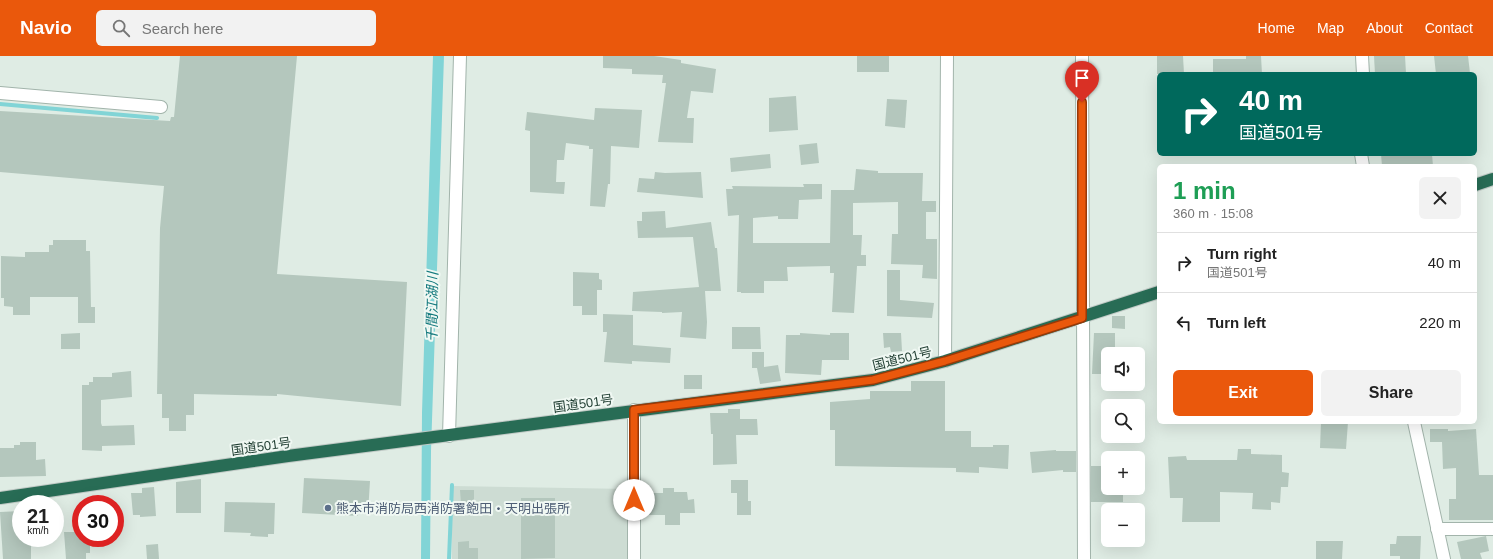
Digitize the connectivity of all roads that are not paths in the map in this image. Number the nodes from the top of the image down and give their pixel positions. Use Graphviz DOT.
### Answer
graph roads {
  1 [pos="460,56"];
  2 [pos="947,56"];
  3 [pos="1082,56"];
  4 [pos="1362,56"];
  5 [pos="1363,72"];
  6 [pos="0,93"];
  7 [pos="161,107"];
  8 [pos="1493,179"];
  9 [pos="1477,184"];
  10 [pos="1157,293"];
  11 [pos="1082,318"];
  12 [pos="945,361"];
  13 [pos="634,410"];
  14 [pos="1414,424"];
  15 [pos="444,436"];
  16 [pos="0,498"];
  17 [pos="1437,529"];
  18 [pos="1493,529"];
  19 [pos="634,559"];
  20 [pos="1084,559"];
  21 [pos="1444,559"];
  1 -- 15 [label="street"];
  2 -- 12 [label="street"];
  3 -- 11 [label="street"];
  4 -- 5 [label="street"];
  6 -- 7 [label="street"];
  8 -- 9 [label="highway"];
  10 -- 11 [label="highway, 国道501号"];
  11 -- 12 [label="highway, 国道501号"];
  11 -- 20 [label="street"];
  12 -- 13 [label="highway, 国道501号"];
  13 -- 15 [label="highway, 国道501号"];
  13 -- 19 [label="street"];
  14 -- 17 [label="street"];
  15 -- 16 [label="highway, 国道501号"];
  17 -- 18 [label="street"];
  17 -- 21 [label="street"];
}
